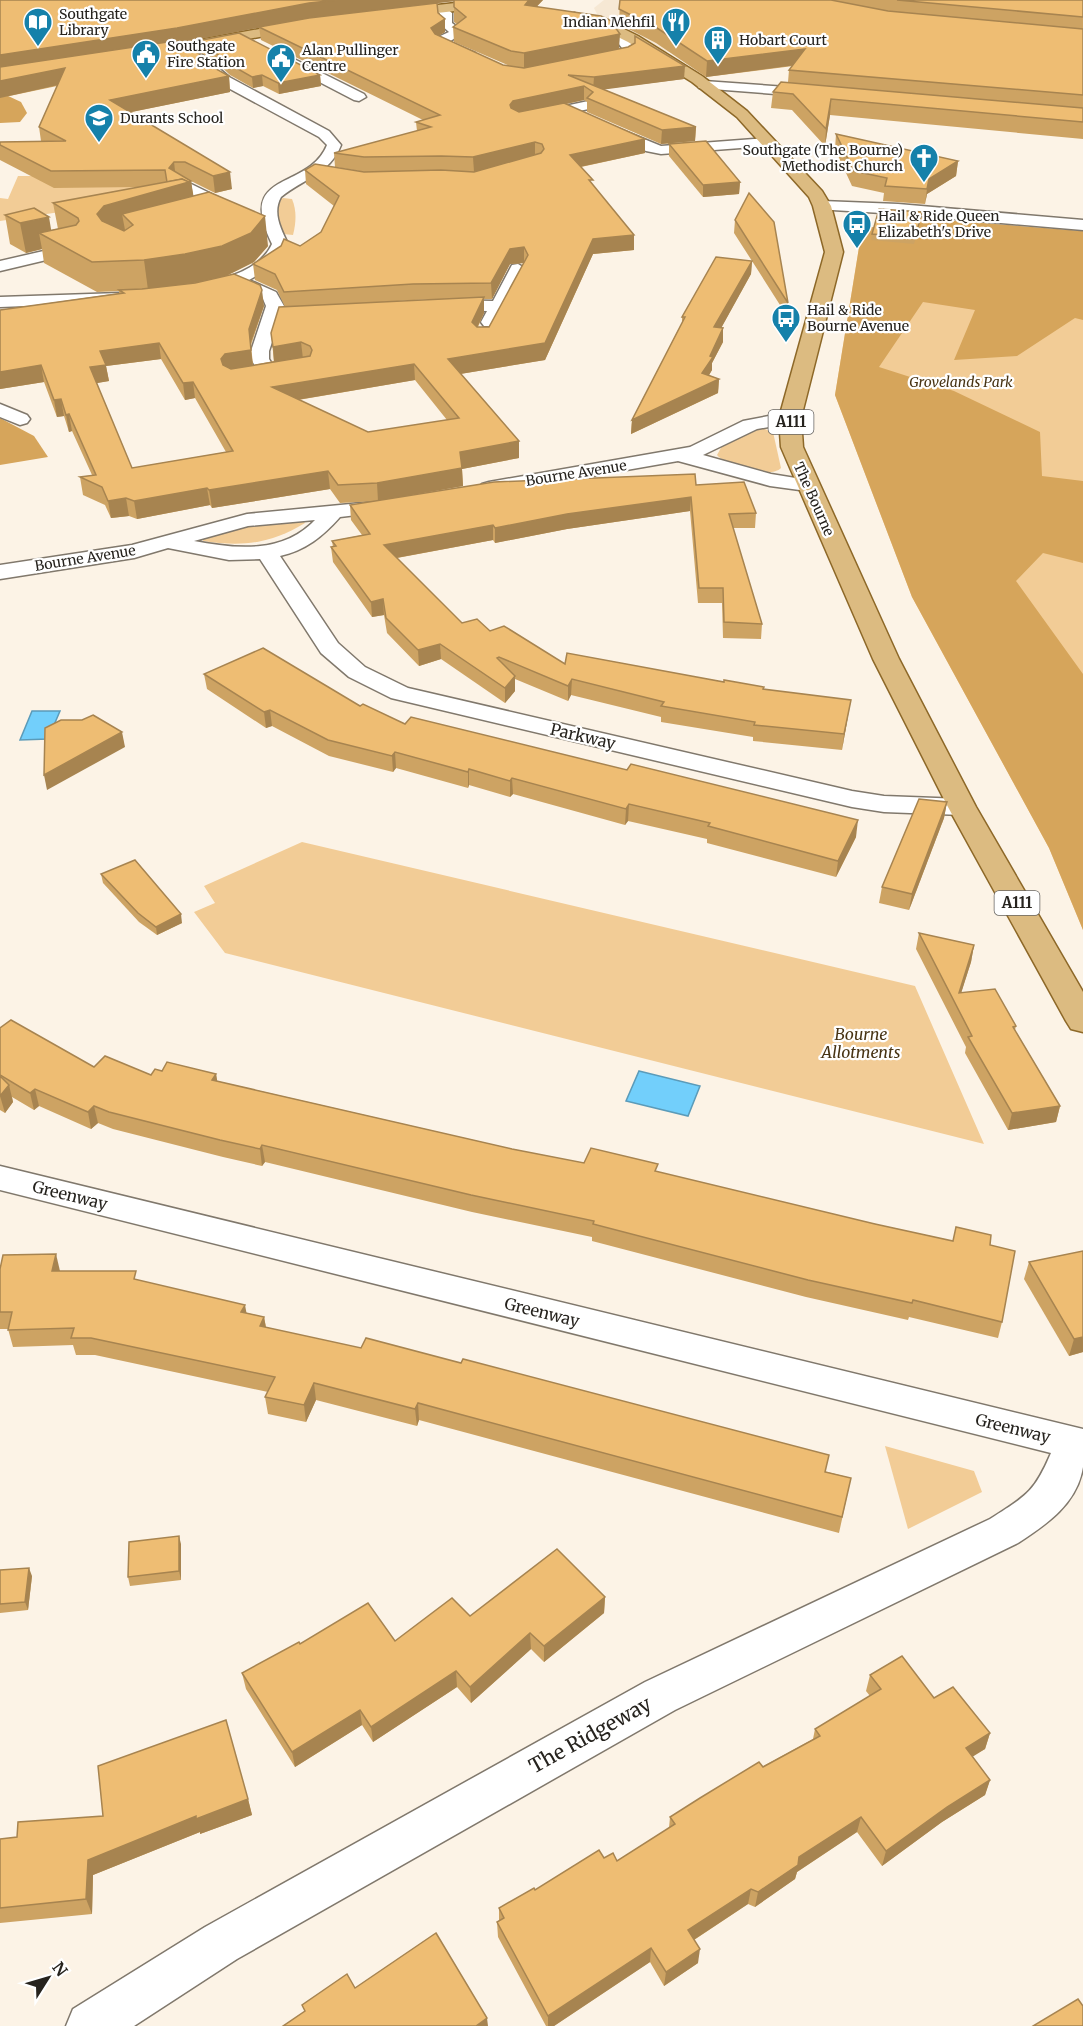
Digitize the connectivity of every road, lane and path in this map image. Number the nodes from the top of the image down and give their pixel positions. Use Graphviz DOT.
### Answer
graph roads {
  1 [pos="520,4"];
  2 [pos="442,9"];
  3 [pos="377,16"];
  4 [pos="318,23"];
  5 [pos="611,28"];
  6 [pos="240,36"];
  7 [pos="258,45"];
  8 [pos="179,49"];
  9 [pos="276,54"];
  10 [pos="128,56"];
  11 [pos="479,60"];
  12 [pos="581,64"];
  13 [pos="704,85"];
  14 [pos="769,89"];
  15 [pos="827,94"];
  16 [pos="359,96"];
  17 [pos="593,104"];
  18 [pos="732,106"];
  19 [pos="566,110"];
  20 [pos="519,120"];
  21 [pos="767,142"];
  22 [pos="315,171"];
  23 [pos="333,174"];
  24 [pos="181,184"];
  25 [pos="822,206"];
  26 [pos="269,209"];
  27 [pos="234,211"];
  28 [pos="205,215"];
  29 [pos="1083,225"];
  30 [pos="49,233"];
  31 [pos="0,266"];
  32 [pos="518,269"];
  33 [pos="0,275"];
  34 [pos="238,280"];
  35 [pos="187,292"];
  36 [pos="133,298"];
  37 [pos="7,301"];
  38 [pos="423,306"];
  39 [pos="498,306"];
  40 [pos="294,315"];
  41 [pos="272,316"];
  42 [pos="483,337"];
  43 [pos="291,369"];
  44 [pos="268,372"];
  45 [pos="246,376"];
  46 [pos="0,410"];
  47 [pos="790,418"];
  48 [pos="20,419"];
  49 [pos="679,455"];
  50 [pos="807,485"];
  51 [pos="470,491"];
  52 [pos="412,502"];
  53 [pos="332,513"];
  54 [pos="169,542"];
  55 [pos="267,553"];
  56 [pos="0,572"];
  57 [pos="962,807"];
  58 [pos="1083,1021"];
  59 [pos="0,1178"];
  60 [pos="1079,1444"];
  61 [pos="90,2026"];
  1 -- 2 [label="main road"];
  2 -- 3 [label="main road"];
  2 -- 11 [label="street"];
  4 -- 6 [label="main road"];
  5 -- 5 [label="main road, The Bourne / A111"];
  5 -- 12 [label="street"];
  5 -- 13 [label="main road, The Bourne / A111"];
  6 -- 7 [label="street"];
  6 -- 8 [label="main road"];
  8 -- 10 [label="main road"];
  8 -- 22 [label="street"];
  9 -- 16 [label="street"];
  13 -- 14 [label="street"];
  13 -- 18 [label="main road, The Bourne / A111"];
  14 -- 15 [label="street"];
  14 -- 18 [label="street"];
  17 -- 19 [label="street"];
  18 -- 21 [label="main road, The Bourne / A111"];
  19 -- 20 [label="street"];
  19 -- 21 [label="street"];
  21 -- 25 [label="main road, The Bourne / A111"];
  22 -- 23 [label="street"];
  22 -- 26 [label="street"];
  24 -- 27 [label="street"];
  25 -- 29 [label="street"];
  25 -- 47 [label="main road, The Bourne / A111"];
  26 -- 27 [label="street"];
  26 -- 34 [label="street"];
  27 -- 28 [label="street"];
  30 -- 31 [label="street"];
  32 -- 39 [label="street"];
  33 -- 37 [label="street"];
  34 -- 35 [label="street"];
  34 -- 41 [label="street"];
  36 -- 37 [label="street"];
  38 -- 39 [label="street"];
  39 -- 42 [label="street"];
  40 -- 41 [label="street"];
  41 -- 44 [label="street"];
  43 -- 44 [label="street"];
  44 -- 45 [label="street"];
  46 -- 48 [label="street"];
  47 -- 49 [label="street, Bourne Avenue"];
  47 -- 50 [label="main road, The Bourne / A111"];
  49 -- 50 [label="street, Bourne Avenue"];
  49 -- 51 [label="street, Bourne Avenue"];
  50 -- 57 [label="main road, The Bourne / A111"];
  52 -- 53 [label="street, Bourne Avenue"];
  53 -- 54 [label="street, Bourne Avenue"];
  53 -- 55 [label="street, Bourne Avenue"];
  54 -- 55 [label="street, Bourne Avenue"];
  54 -- 56 [label="street, Bourne Avenue"];
  55 -- 57 [label="street, Parkway"];
  57 -- 58 [label="main road, The Bourne / A111"];
  59 -- 60 [label="street, Greenway"];
  60 -- 61 [label="street, The Ridgeway"];
}
